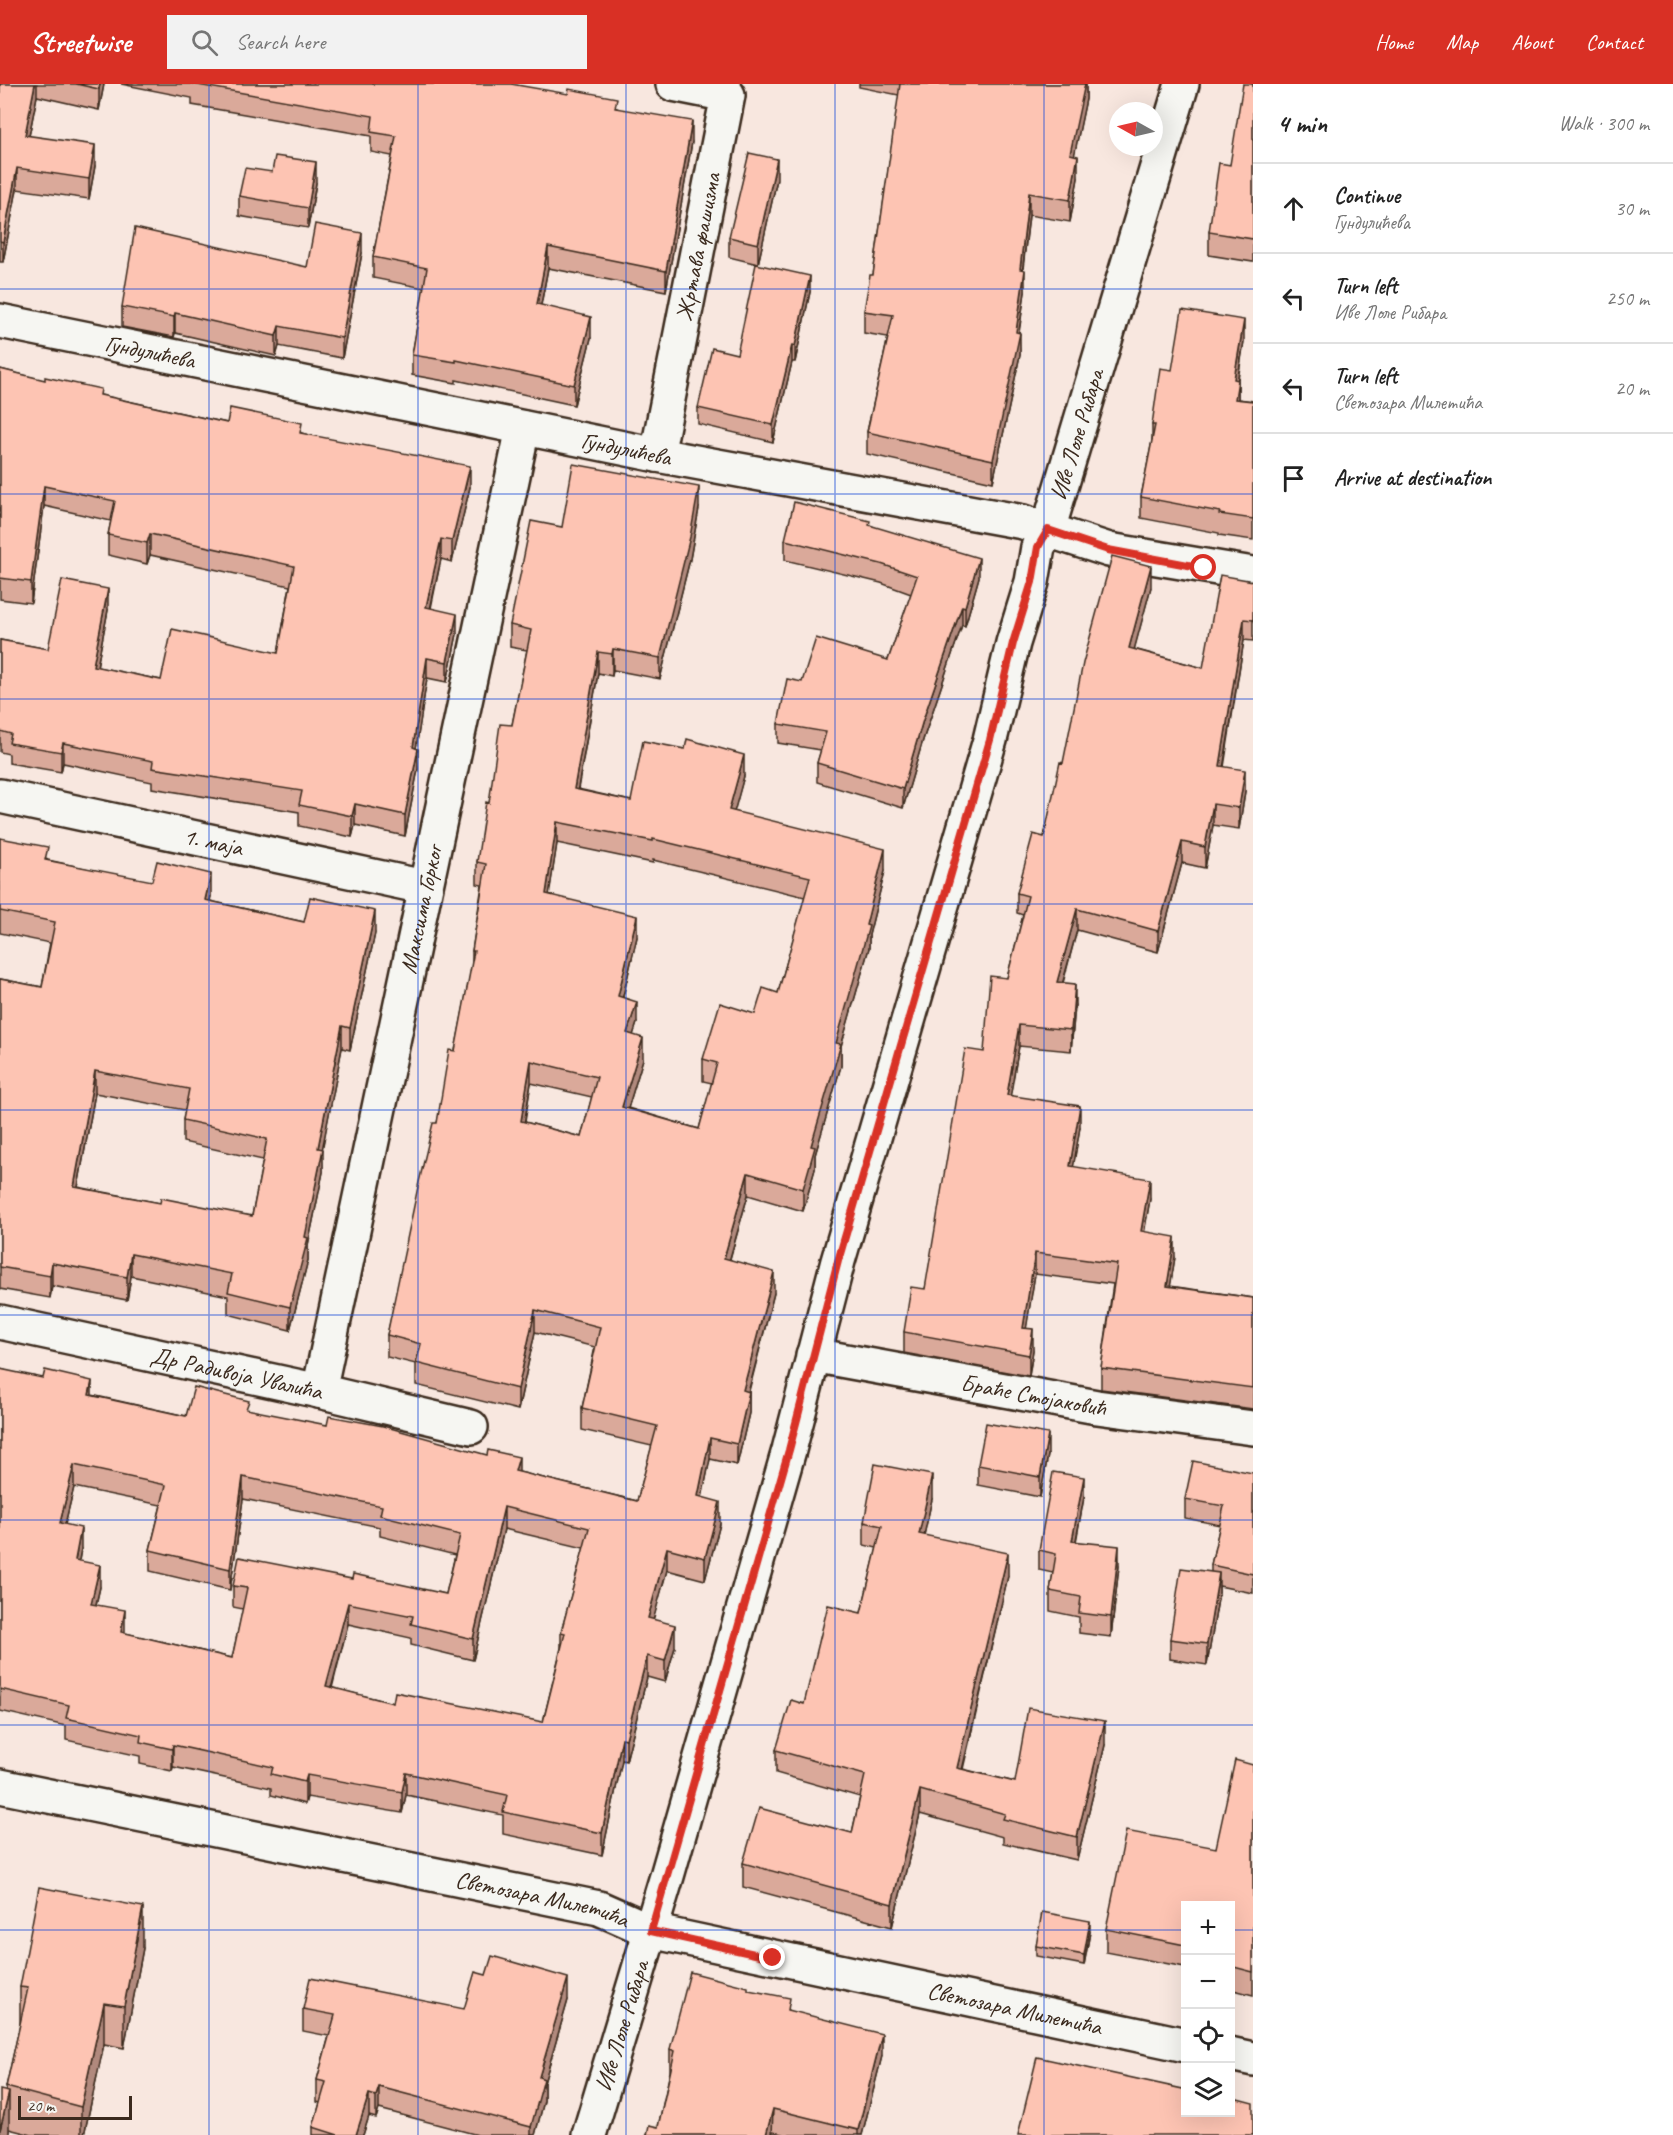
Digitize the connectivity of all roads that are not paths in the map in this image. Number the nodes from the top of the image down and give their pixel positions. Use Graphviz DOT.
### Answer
graph roads {
  1 [pos="673,84"];
  2 [pos="1182,84"];
  3 [pos="0,321"];
  4 [pos="523,428"];
  5 [pos="657,455"];
  6 [pos="1048,530"];
  7 [pos="1253,574"];
  8 [pos="0,796"];
  9 [pos="424,887"];
  10 [pos="0,1322"];
  11 [pos="813,1355"];
  12 [pos="319,1391"];
  13 [pos="471,1427"];
  14 [pos="1253,1428"];
  15 [pos="0,1786"];
  16 [pos="651,1931"];
  17 [pos="1181,2043"];
  18 [pos="1235,2055"];
  19 [pos="1253,2059"];
  20 [pos="589,2135"];
  1 -- 5 [label="street, Жртава фашизма"];
  2 -- 6 [label="street, Иве Лоле Рибара"];
  3 -- 4 [label="street, Гундулићева"];
  4 -- 5 [label="street, Гундулићева"];
  4 -- 9 [label="street, Максима Горког"];
  5 -- 6 [label="street, Гундулићева"];
  6 -- 7 [label="street, Гундулићева"];
  6 -- 11 [label="street, Иве Лоле Рибара"];
  8 -- 9 [label="street, 1. маја"];
  9 -- 12 [label="street, Максима Горког"];
  10 -- 12 [label="street, Др Радивоја Увалића"];
  11 -- 14 [label="street, Браће Стојаковић"];
  11 -- 16 [label="street, Иве Лоле Рибара"];
  12 -- 13 [label="street, Др Радивоја Увалића"];
  15 -- 16 [label="street, Светозара Милетића"];
  16 -- 17 [label="street, Светозара Милетића"];
  16 -- 20 [label="street, Иве Лоле Рибара"];
  18 -- 19 [label="street"];
}
